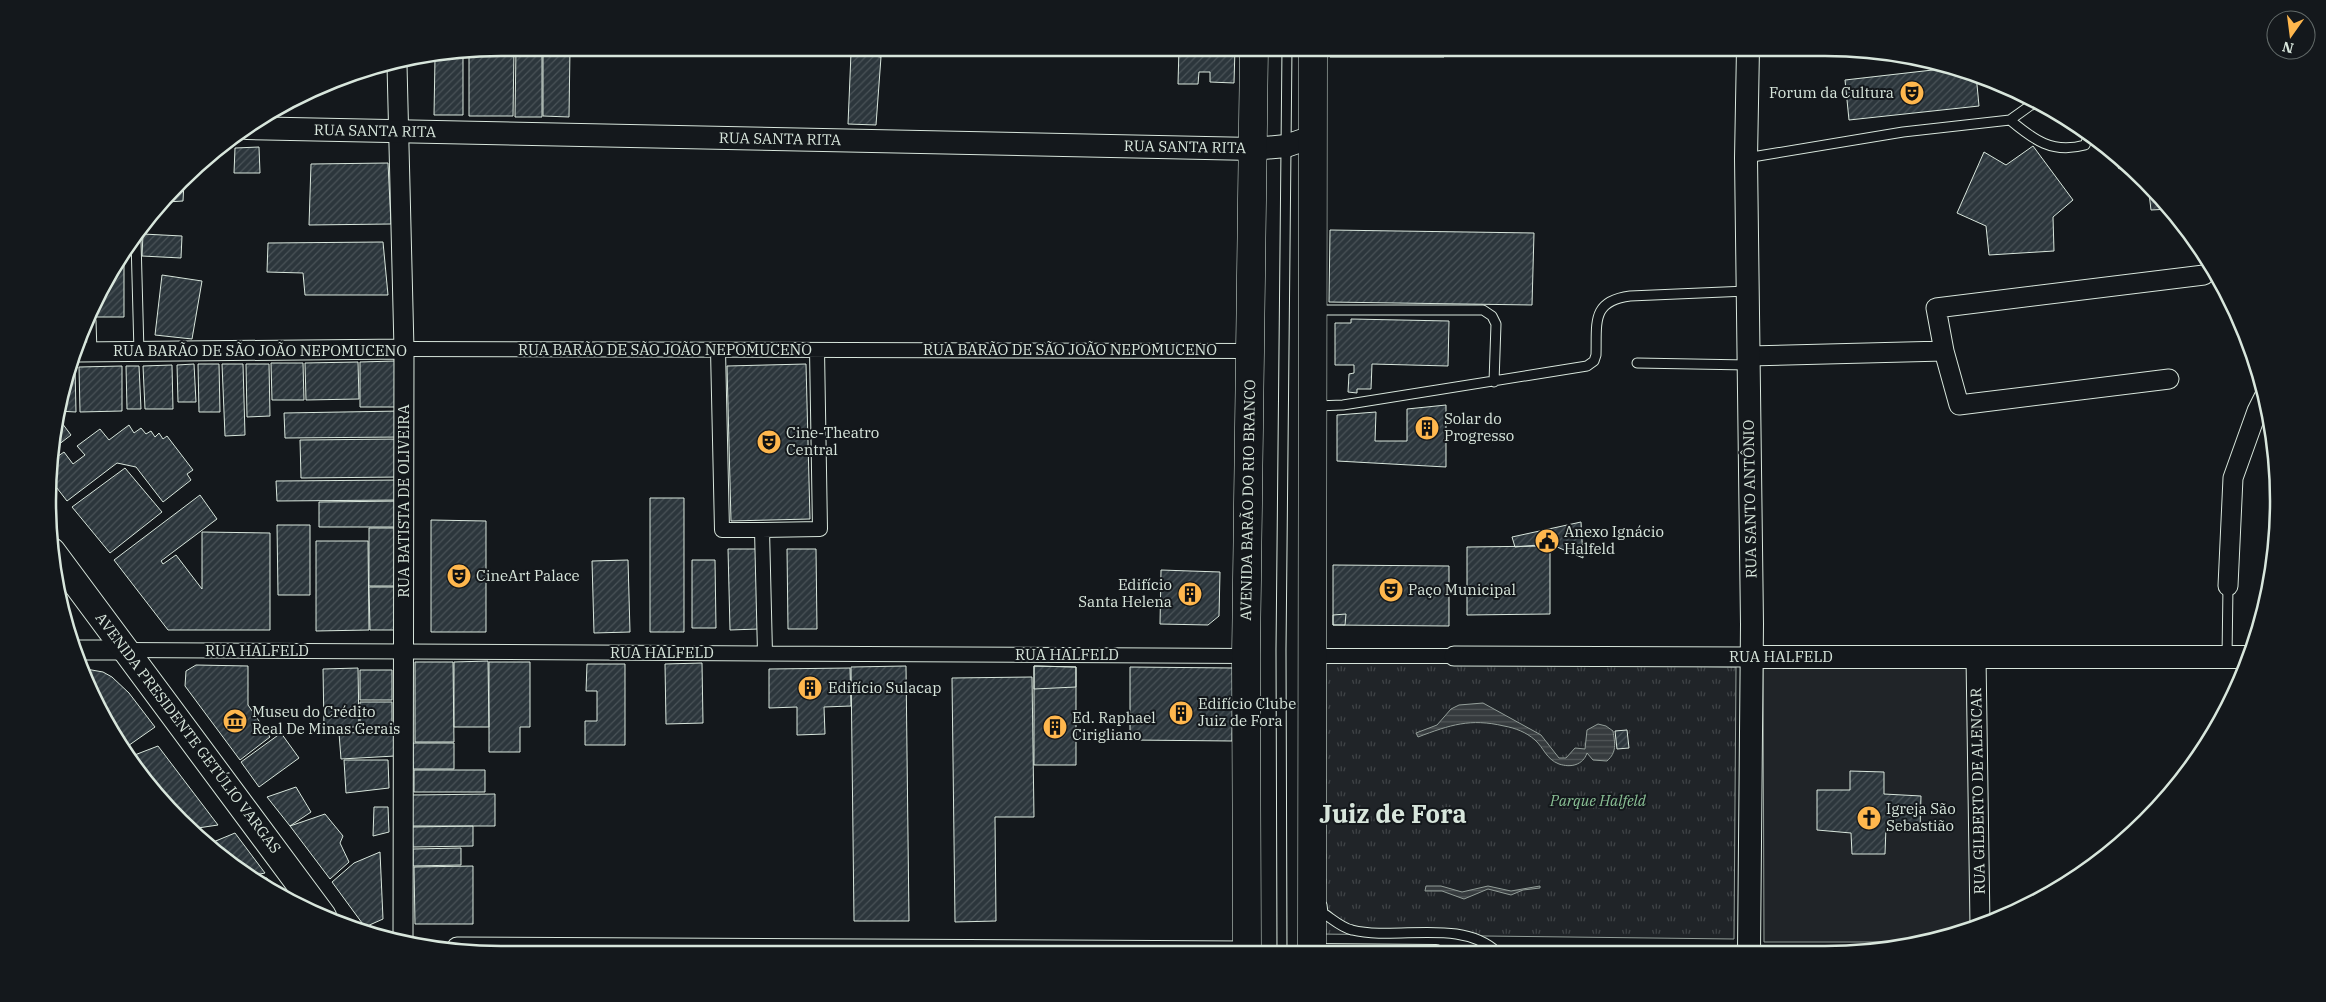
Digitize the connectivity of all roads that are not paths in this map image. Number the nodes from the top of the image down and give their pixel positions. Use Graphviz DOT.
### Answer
graph roads {
  1 [pos="1254,56"];
  2 [pos="1287,56"];
  3 [pos="1313,56"];
  4 [pos="1748,56"];
  5 [pos="396,69"];
  6 [pos="2029,106"];
  7 [pos="2010,120"];
  8 [pos="258,128"];
  9 [pos="398,132"];
  10 [pos="1312,137"];
  11 [pos="2086,141"];
  12 [pos="1286,146"];
  13 [pos="1253,149"];
  14 [pos="1746,158"];
  15 [pos="136,247"];
  16 [pos="2204,275"];
  17 [pos="1747,291"];
  18 [pos="1312,310"];
  19 [pos="89,334"];
  20 [pos="404,349"];
  21 [pos="718,350"];
  22 [pos="817,350"];
  23 [pos="1250,351"];
  24 [pos="1944,351"];
  25 [pos="86,352"];
  26 [pos="139,352"];
  27 [pos="1748,360"];
  28 [pos="1637,363"];
  29 [pos="2169,379"];
  30 [pos="1494,382"];
  31 [pos="1312,406"];
  32 [pos="2259,407"];
  33 [pos="762,530"];
  34 [pos="61,563"];
  35 [pos="2228,586"];
  36 [pos="82,650"];
  37 [pos="126,650"];
  38 [pos="404,651"];
  39 [pos="765,653"];
  40 [pos="1246,656"];
  41 [pos="1312,656"];
  42 [pos="1454,656"];
  43 [pos="1751,657"];
  44 [pos="1976,657"];
  45 [pos="2227,657"];
  46 [pos="2241,657"];
  47 [pos="1312,693"];
  48 [pos="1322,728"];
  49 [pos="1322,745"];
  50 [pos="1312,782"];
  51 [pos="1319,882"];
  52 [pos="315,905"];
  53 [pos="1980,918"];
  54 [pos="403,935"];
  55 [pos="1247,946"];
  56 [pos="1282,946"];
  57 [pos="1313,946"];
  58 [pos="1490,946"];
  59 [pos="1748,946"];
  1 -- 13 [label="main road, AVENIDA BARÃO DO RIO BRANCO"];
  2 -- 12 [label="lane"];
  3 -- 10 [label="main road"];
  4 -- 14 [label="street, RUA SANTO ANTÔNIO"];
  5 -- 9 [label="street, RUA BATISTA DE OLIVEIRA"];
  6 -- 7 [label="lane"];
  7 -- 11 [label="lane"];
  7 -- 14 [label="lane"];
  8 -- 9 [label="street, RUA SANTA RITA"];
  9 -- 13 [label="street, RUA SANTA RITA"];
  9 -- 20 [label="street, RUA BATISTA DE OLIVEIRA"];
  10 -- 12 [label="street, RUA SANTA RITA"];
  10 -- 18 [label="main road"];
  12 -- 13 [label="street, RUA SANTA RITA"];
  12 -- 56 [label="lane"];
  13 -- 23 [label="main road, AVENIDA BARÃO DO RIO BRANCO"];
  14 -- 17 [label="street, RUA SANTO ANTÔNIO"];
  15 -- 26 [label="lane"];
  16 -- 24 [label="street"];
  17 -- 27 [label="street, RUA SANTO ANTÔNIO"];
  17 -- 30 [label="lane"];
  18 -- 30 [label="lane"];
  18 -- 31 [label="main road"];
  19 -- 25 [label="lane"];
  20 -- 21 [label="street, RUA BARÃO DE SÃO JOÃO NEPOMUCENO"];
  20 -- 26 [label="street, RUA BARÃO DE SÃO JOÃO NEPOMUCENO"];
  20 -- 38 [label="street, RUA BATISTA DE OLIVEIRA"];
  21 -- 22 [label="street, RUA BARÃO DE SÃO JOÃO NEPOMUCENO"];
  21 -- 33 [label="street"];
  22 -- 23 [label="street, RUA BARÃO DE SÃO JOÃO NEPOMUCENO"];
  22 -- 33 [label="street"];
  23 -- 40 [label="main road, AVENIDA BARÃO DO RIO BRANCO"];
  24 -- 27 [label="street"];
  24 -- 29 [label="street"];
  25 -- 26 [label="street, RUA BARÃO DE SÃO JOÃO NEPOMUCENO"];
  27 -- 28 [label="lane"];
  27 -- 43 [label="street, RUA SANTO ANTÔNIO"];
  30 -- 31 [label="lane"];
  31 -- 41 [label="main road"];
  32 -- 35 [label="street"];
  33 -- 39 [label="street"];
  34 -- 37 [label="main road, AVENIDA PRESIDENTE GETÚLIO VARGAS"];
  35 -- 45 [label="lane"];
  36 -- 37 [label="street, RUA HALFELD"];
  37 -- 38 [label="street, RUA HALFELD"];
  37 -- 52 [label="main road, AVENIDA PRESIDENTE GETÚLIO VARGAS"];
  38 -- 39 [label="street, RUA HALFELD"];
  38 -- 54 [label="street, RUA BATISTA DE OLIVEIRA"];
  39 -- 40 [label="street, RUA HALFELD"];
  40 -- 55 [label="main road, AVENIDA BARÃO DO RIO BRANCO"];
  41 -- 42 [label="street, RUA HALFELD"];
  41 -- 47 [label="main road"];
  42 -- 43 [label="street, RUA HALFELD"];
  43 -- 44 [label="street, RUA HALFELD"];
  43 -- 59 [label="street, RUA SANTO ANTÔNIO"];
  44 -- 45 [label="street, RUA HALFELD"];
  44 -- 53 [label="street, RUA GILBERTO DE ALENCAR"];
  45 -- 46 [label="street, RUA HALFELD"];
  47 -- 48 [label="lane"];
  47 -- 50 [label="main road"];
  49 -- 50 [label="lane"];
  50 -- 51 [label="main road"];
  51 -- 57 [label="main road"];
  51 -- 58 [label="lane"];
}
